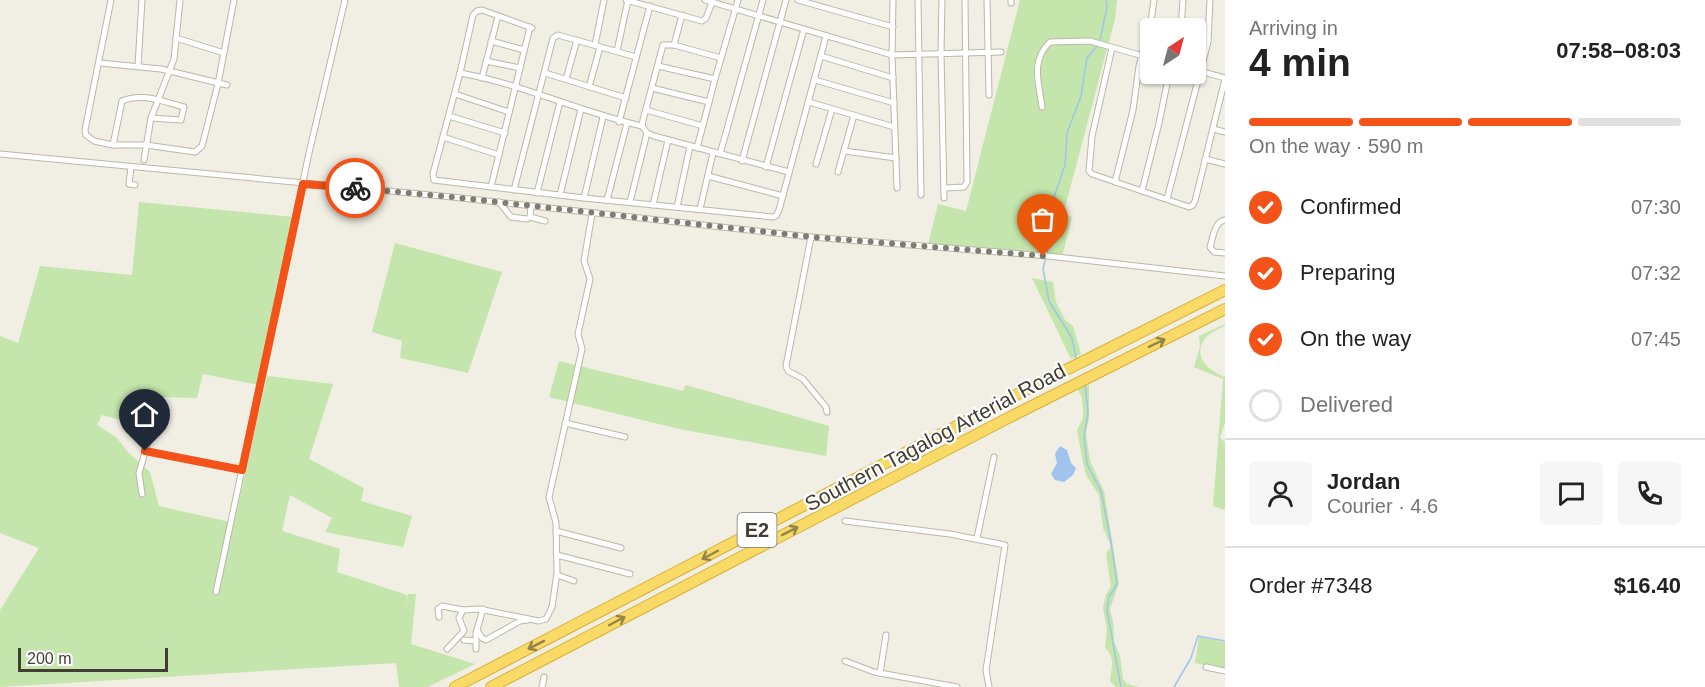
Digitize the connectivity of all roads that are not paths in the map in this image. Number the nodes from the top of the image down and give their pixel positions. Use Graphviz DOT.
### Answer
graph roads {
  1 [pos="111,0"];
  2 [pos="142,0"];
  3 [pos="180,0"];
  4 [pos="234,0"];
  5 [pos="345,0"];
  6 [pos="603,0"];
  7 [pos="627,0"];
  8 [pos="705,0"];
  9 [pos="738,0"];
  10 [pos="763,0"];
  11 [pos="786,0"];
  12 [pos="798,0"];
  13 [pos="885,0"];
  14 [pos="918,0"];
  15 [pos="942,0"];
  16 [pos="965,0"];
  17 [pos="987,0"];
  18 [pos="1154,0"];
  19 [pos="1184,0"];
  20 [pos="1210,0"];
  21 [pos="713,1"];
  22 [pos="893,1"];
  23 [pos="650,6"];
  24 [pos="736,9"];
  25 [pos="682,15"];
  26 [pos="498,16"];
  27 [pos="758,16"];
  28 [pos="1152,18"];
  29 [pos="1182,18"];
  30 [pos="780,22"];
  31 [pos="893,27"];
  32 [pos="804,29"];
  33 [pos="826,36"];
  34 [pos="176,38"];
  35 [pos="577,40"];
  36 [pos="491,41"];
  37 [pos="674,45"];
  38 [pos="597,46"];
  39 [pos="1206,46"];
  40 [pos="1112,48"];
  41 [pos="524,50"];
  42 [pos="617,51"];
  43 [pos="1001,51"];
  44 [pos="988,52"];
  45 [pos="224,53"];
  46 [pos="941,53"];
  47 [pos="965,53"];
  48 [pos="919,54"];
  49 [pos="892,55"];
  50 [pos="1140,55"];
  51 [pos="821,56"];
  52 [pos="636,57"];
  53 [pos="721,58"];
  54 [pos="486,61"];
  55 [pos="100,63"];
  56 [pos="138,66"];
  57 [pos="658,66"];
  58 [pos="520,68"];
  59 [pos="1140,68"];
  60 [pos="170,71"];
  61 [pos="460,72"];
  62 [pos="544,72"];
  63 [pos="1206,73"];
  64 [pos="482,78"];
  65 [pos="893,78"];
  66 [pos="566,79"];
  67 [pos="715,79"];
  68 [pos="1225,79"];
  69 [pos="815,80"];
  70 [pos="218,84"];
  71 [pos="1167,84"];
  72 [pos="1195,84"];
  73 [pos="227,85"];
  74 [pos="516,87"];
  75 [pos="590,87"];
  76 [pos="652,88"];
  77 [pos="455,94"];
  78 [pos="989,95"];
  79 [pos="538,96"];
  80 [pos="626,98"];
  81 [pos="156,100"];
  82 [pos="560,102"];
  83 [pos="709,102"];
  84 [pos="809,102"];
  85 [pos="894,103"];
  86 [pos="1222,104"];
  87 [pos="1042,107"];
  88 [pos="581,109"];
  89 [pos="832,109"];
  90 [pos="646,110"];
  91 [pos="509,112"];
  92 [pos="449,116"];
  93 [pos="854,116"];
  94 [pos="603,117"];
  95 [pos="151,118"];
  96 [pos="619,122"];
  97 [pos="627,123"];
  98 [pos="642,126"];
  99 [pos="703,126"];
  100 [pos="894,127"];
  101 [pos="1213,129"];
  102 [pos="1225,132"];
  103 [pos="504,133"];
  104 [pos="647,133"];
  105 [pos="443,137"];
  106 [pos="668,140"];
  107 [pos="113,145"];
  108 [pos="146,145"];
  109 [pos="690,146"];
  110 [pos="697,148"];
  111 [pos="844,151"];
  112 [pos="713,153"];
  113 [pos="0,154"];
  114 [pos="720,154"];
  115 [pos="499,155"];
  116 [pos="896,158"];
  117 [pos="1205,159"];
  118 [pos="144,160"];
  119 [pos="742,160"];
  120 [pos="816,164"];
  121 [pos="1225,164"];
  122 [pos="766,166"];
  123 [pos="131,167"];
  124 [pos="789,172"];
  125 [pos="838,172"];
  126 [pos="708,176"];
  127 [pos="1114,182"];
  128 [pos="303,184"];
  129 [pos="135,185"];
  130 [pos="490,187"];
  131 [pos="897,188"];
  132 [pos="945,188"];
  133 [pos="514,190"];
  134 [pos="1142,191"];
  135 [pos="537,193"];
  136 [pos="560,195"];
  137 [pos="921,195"];
  138 [pos="783,196"];
  139 [pos="584,198"];
  140 [pos="945,198"];
  141 [pos="1167,199"];
  142 [pos="607,200"];
  143 [pos="499,202"];
  144 [pos="630,202"];
  145 [pos="653,205"];
  146 [pos="531,206"];
  147 [pos="677,207"];
  148 [pos="700,209"];
  149 [pos="592,214"];
  150 [pos="526,219"];
  151 [pos="1225,220"];
  152 [pos="545,221"];
  153 [pos="812,237"];
  154 [pos="1225,253"];
  155 [pos="1225,276"];
  156 [pos="1225,290"];
  157 [pos="1224,309"];
  158 [pos="827,412"];
  159 [pos="565,423"];
  160 [pos="152,428"];
  161 [pos="625,437"];
  162 [pos="145,451"];
  163 [pos="994,457"];
  164 [pos="242,470"];
  165 [pos="142,494"];
  166 [pos="845,521"];
  167 [pos="556,531"];
  168 [pos="977,538"];
  169 [pos="621,548"];
  170 [pos="557,555"];
  171 [pos="630,574"];
  172 [pos="557,575"];
  173 [pos="574,581"];
  174 [pos="216,592"];
  175 [pos="483,609"];
  176 [pos="463,610"];
  177 [pos="439,617"];
  178 [pos="532,619"];
  179 [pos="477,630"];
  180 [pos="886,635"];
  181 [pos="464,639"];
  182 [pos="476,642"];
  183 [pos="447,649"];
  184 [pos="476,649"];
  185 [pos="845,661"];
  186 [pos="1206,667"];
  187 [pos="1225,671"];
  188 [pos="880,673"];
  189 [pos="544,677"];
  190 [pos="455,687"];
  191 [pos="490,687"];
  192 [pos="542,687"];
  193 [pos="957,687"];
  194 [pos="988,687"];
  1 -- 55 [label="street"];
  2 -- 56 [label="street"];
  3 -- 34 [label="street"];
  4 -- 45 [label="street"];
  5 -- 128 [label="street"];
  6 -- 38 [label="street"];
  7 -- 23 [label="street"];
  7 -- 42 [label="street"];
  8 -- 21 [label="street"];
  9 -- 24 [label="street"];
  10 -- 27 [label="street"];
  11 -- 30 [label="street"];
  12 -- 31 [label="street"];
  13 -- 22 [label="street"];
  14 -- 48 [label="street"];
  15 -- 46 [label="street"];
  16 -- 47 [label="street"];
  17 -- 44 [label="street"];
  18 -- 28 [label="street"];
  19 -- 29 [label="street"];
  20 -- 39 [label="street"];
  21 -- 24 [label="street"];
  21 -- 25 [label="street"];
  22 -- 31 [label="street"];
  23 -- 25 [label="street"];
  23 -- 52 [label="street"];
  24 -- 27 [label="street"];
  24 -- 53 [label="street"];
  25 -- 37 [label="street"];
  26 -- 36 [label="street"];
  26 -- 41 [label="street"];
  26 -- 61 [label="street"];
  27 -- 30 [label="street"];
  27 -- 114 [label="street"];
  30 -- 32 [label="street"];
  30 -- 119 [label="street"];
  31 -- 49 [label="street"];
  32 -- 33 [label="street"];
  32 -- 122 [label="street"];
  33 -- 49 [label="street"];
  33 -- 51 [label="street"];
  34 -- 45 [label="street"];
  34 -- 60 [label="street"];
  35 -- 38 [label="street"];
  35 -- 62 [label="street"];
  35 -- 66 [label="street"];
  36 -- 41 [label="street"];
  36 -- 54 [label="street"];
  37 -- 53 [label="street"];
  37 -- 57 [label="street"];
  38 -- 42 [label="street"];
  38 -- 75 [label="street"];
  40 -- 50 [label="street"];
  40 -- 87 [label="street"];
  40 -- 127 [label="street"];
  41 -- 58 [label="street"];
  42 -- 52 [label="street"];
  43 -- 44 [label="street"];
  44 -- 47 [label="street"];
  44 -- 78 [label="street"];
  45 -- 70 [label="street"];
  46 -- 47 [label="street"];
  46 -- 48 [label="street"];
  46 -- 132 [label="street"];
  47 -- 132 [label="street"];
  48 -- 49 [label="street"];
  48 -- 137 [label="street"];
  49 -- 65 [label="street"];
  51 -- 65 [label="street"];
  51 -- 69 [label="street"];
  52 -- 80 [label="street"];
  53 -- 67 [label="street"];
  54 -- 58 [label="street"];
  54 -- 64 [label="street"];
  55 -- 56 [label="street"];
  55 -- 107 [label="street"];
  56 -- 60 [label="street"];
  57 -- 67 [label="street"];
  57 -- 76 [label="street"];
  58 -- 74 [label="street"];
  59 -- 127 [label="street"];
  60 -- 70 [label="street"];
  60 -- 81 [label="street"];
  61 -- 64 [label="street"];
  61 -- 77 [label="street"];
  62 -- 66 [label="street"];
  62 -- 79 [label="street"];
  63 -- 68 [label="street"];
  64 -- 74 [label="street"];
  65 -- 85 [label="street"];
  66 -- 75 [label="street"];
  67 -- 83 [label="street"];
  68 -- 86 [label="street"];
  69 -- 84 [label="street"];
  69 -- 85 [label="street"];
  70 -- 73 [label="street"];
  70 -- 108 [label="street"];
  71 -- 134 [label="street"];
  72 -- 141 [label="street"];
  74 -- 79 [label="street"];
  74 -- 91 [label="street"];
  75 -- 80 [label="street"];
  76 -- 83 [label="street"];
  76 -- 90 [label="street"];
  77 -- 91 [label="street"];
  77 -- 92 [label="street"];
  79 -- 82 [label="street"];
  79 -- 133 [label="street"];
  80 -- 96 [label="street"];
  81 -- 95 [label="street"];
  81 -- 95 [label="street"];
  81 -- 107 [label="street"];
  82 -- 88 [label="street"];
  82 -- 135 [label="street"];
  83 -- 99 [label="street"];
  84 -- 89 [label="street"];
  84 -- 124 [label="street"];
  85 -- 100 [label="street"];
  86 -- 101 [label="street"];
  88 -- 94 [label="street"];
  88 -- 136 [label="street"];
  89 -- 93 [label="street"];
  89 -- 120 [label="street"];
  90 -- 98 [label="street"];
  90 -- 99 [label="street"];
  91 -- 103 [label="street"];
  92 -- 103 [label="street"];
  92 -- 105 [label="street"];
  93 -- 100 [label="street"];
  93 -- 111 [label="street"];
  94 -- 96 [label="street"];
  94 -- 139 [label="street"];
  95 -- 108 [label="street"];
  96 -- 97 [label="street"];
  97 -- 98 [label="street"];
  97 -- 142 [label="street"];
  98 -- 104 [label="street"];
  99 -- 110 [label="street"];
  100 -- 116 [label="street"];
  101 -- 102 [label="street"];
  101 -- 117 [label="street"];
  103 -- 115 [label="street"];
  104 -- 106 [label="street"];
  104 -- 144 [label="street"];
  105 -- 115 [label="street"];
  105 -- 130 [label="street"];
  106 -- 109 [label="street"];
  106 -- 145 [label="street"];
  107 -- 108 [label="street"];
  108 -- 118 [label="street"];
  109 -- 110 [label="street"];
  109 -- 147 [label="street"];
  110 -- 112 [label="street"];
  111 -- 116 [label="street"];
  111 -- 125 [label="street"];
  112 -- 114 [label="street"];
  112 -- 126 [label="street"];
  113 -- 123 [label="street"];
  114 -- 119 [label="street"];
  115 -- 130 [label="street"];
  116 -- 131 [label="street"];
  117 -- 121 [label="street"];
  117 -- 141 [label="street"];
  119 -- 122 [label="street"];
  122 -- 124 [label="street"];
  123 -- 128 [label="street"];
  123 -- 129 [label="street"];
  124 -- 138 [label="street"];
  126 -- 138 [label="street"];
  126 -- 148 [label="street"];
  127 -- 134 [label="street"];
  128 -- 143 [label="street"];
  128 -- 164 [label="street"];
  130 -- 133 [label="street"];
  132 -- 140 [label="street"];
  133 -- 135 [label="street"];
  134 -- 141 [label="street"];
  135 -- 136 [label="street"];
  136 -- 139 [label="street"];
  138 -- 148 [label="street"];
  139 -- 142 [label="street"];
  142 -- 144 [label="street"];
  143 -- 146 [label="street"];
  143 -- 150 [label="street"];
  144 -- 145 [label="street"];
  145 -- 147 [label="street"];
  146 -- 149 [label="street"];
  146 -- 152 [label="street"];
  147 -- 148 [label="street"];
  149 -- 153 [label="street"];
  149 -- 159 [label="street"];
  151 -- 154 [label="street"];
  153 -- 155 [label="street"];
  153 -- 158 [label="street"];
  156 -- 190 [label="highway, Southern Tagalog Arterial Road / E2, one-way"];
  191 -- 157 [label="highway, Southern Tagalog Arterial Road / E2, one-way"];
  159 -- 161 [label="street"];
  159 -- 167 [label="street"];
  160 -- 162 [label="street"];
  162 -- 164 [label="street"];
  162 -- 165 [label="street"];
  163 -- 168 [label="street"];
  164 -- 174 [label="street"];
  166 -- 168 [label="street"];
  167 -- 169 [label="street"];
  167 -- 170 [label="street"];
  168 -- 194 [label="street"];
  170 -- 171 [label="street"];
  170 -- 172 [label="street"];
  172 -- 173 [label="street"];
  172 -- 178 [label="street"];
  175 -- 176 [label="street"];
  175 -- 178 [label="street"];
  175 -- 179 [label="street"];
  176 -- 177 [label="street"];
  176 -- 183 [label="street"];
  178 -- 179 [label="street"];
  179 -- 182 [label="street"];
  180 -- 188 [label="street"];
  181 -- 182 [label="street"];
  182 -- 184 [label="street"];
  185 -- 188 [label="street"];
  186 -- 187 [label="street"];
  188 -- 193 [label="street"];
  189 -- 192 [label="street"];
}
